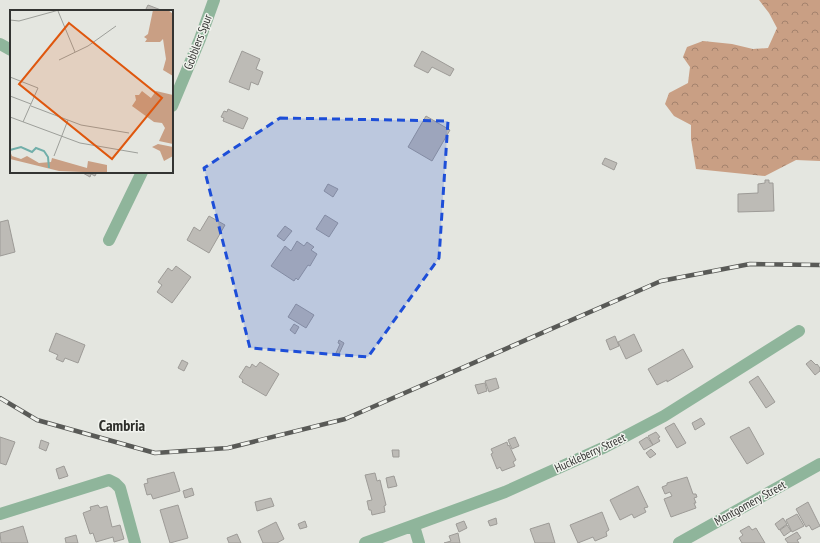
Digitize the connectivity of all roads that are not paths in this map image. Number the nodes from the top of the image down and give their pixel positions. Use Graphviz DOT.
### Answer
graph roads {
  1 [pos="214,0"];
  2 [pos="0,44"];
  3 [pos="10,49"];
  4 [pos="173,104"];
  5 [pos="142,173"];
  6 [pos="109,240"];
  7 [pos="799,330"];
  8 [pos="820,464"];
  9 [pos="0,514"];
  10 [pos="414,526"];
  11 [pos="135,543"];
  12 [pos="365,543"];
  13 [pos="418,543"];
  14 [pos="679,543"];
  1 -- 4 [label="street, Gobblers Spur"];
  2 -- 3 [label="street"];
  5 -- 6 [label="street"];
  7 -- 10 [label="street, Huckleberry Street"];
  8 -- 14 [label="street, Montgomery Street"];
  9 -- 11 [label="street"];
  10 -- 12 [label="street, Huckleberry Street"];
  10 -- 13 [label="street"];
}
